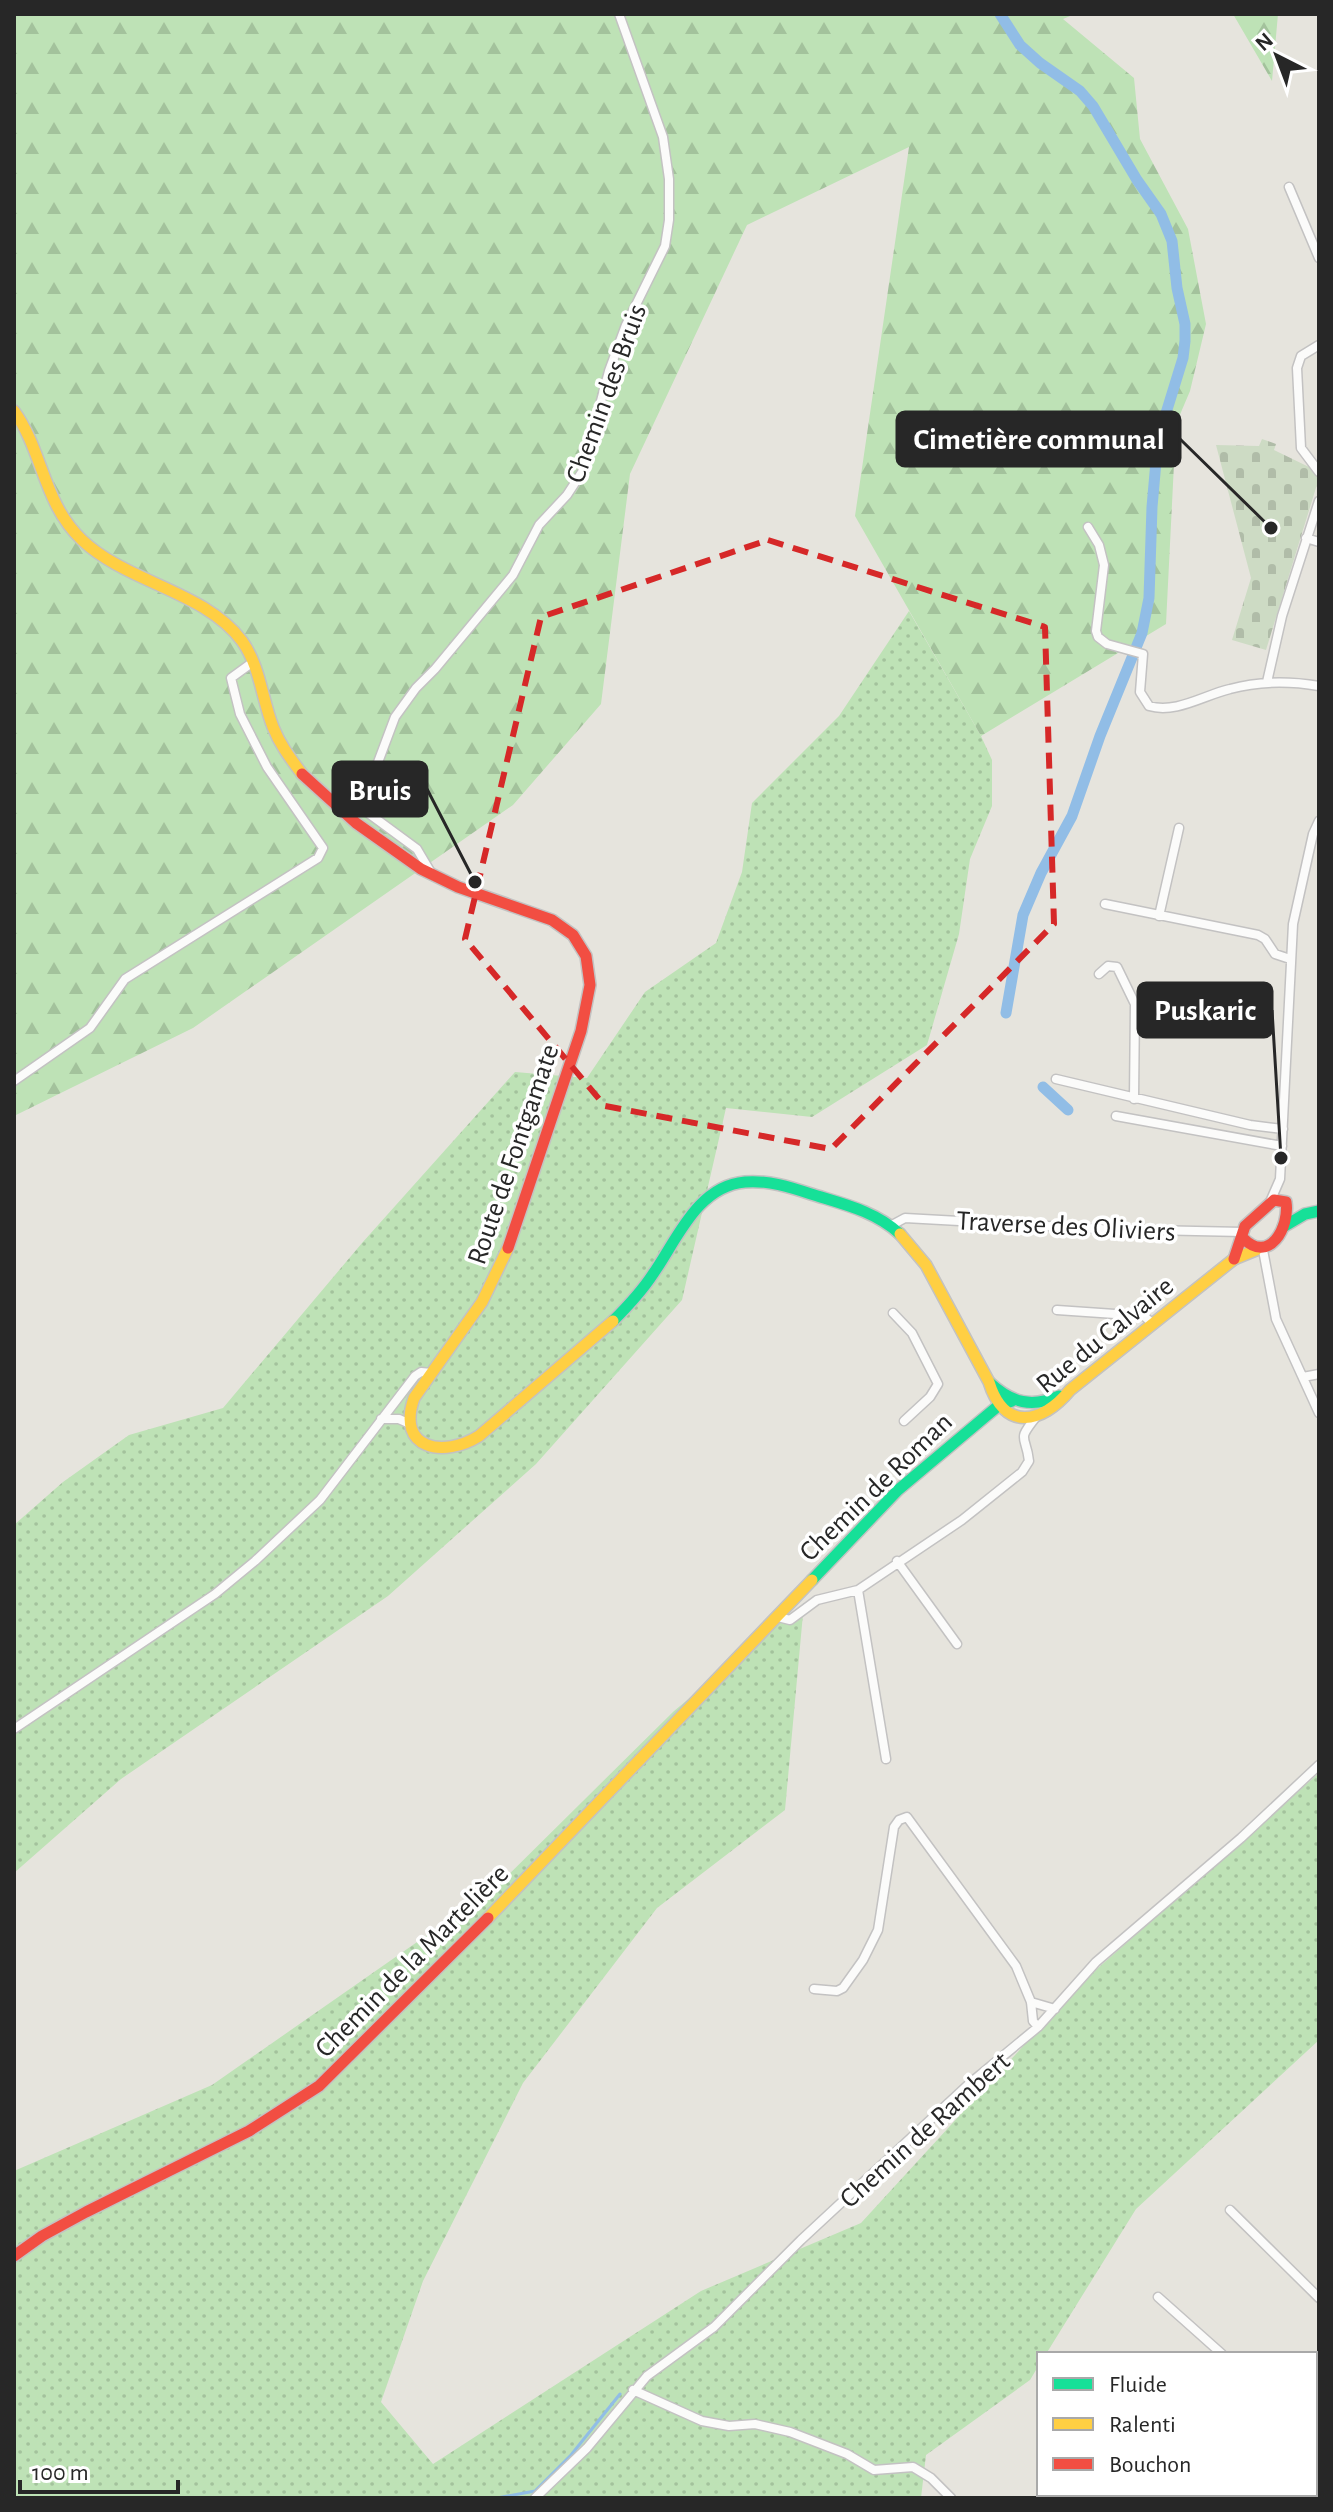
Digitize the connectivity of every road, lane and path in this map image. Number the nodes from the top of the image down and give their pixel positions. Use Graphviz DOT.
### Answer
graph roads {
  1 [pos="619,14"];
  2 [pos="1289,187"];
  3 [pos="1319,258"];
  4 [pos="1319,345"];
  5 [pos="14,411"];
  6 [pos="1319,472"];
  7 [pos="1319,501"];
  8 [pos="1088,527"];
  9 [pos="1306,538"];
  10 [pos="1319,542"];
  11 [pos="253,662"];
  12 [pos="1267,682"];
  13 [pos="1319,686"];
  14 [pos="1319,821"];
  15 [pos="1179,828"];
  16 [pos="433,876"];
  17 [pos="1105,904"];
  18 [pos="1159,916"];
  19 [pos="1290,959"];
  20 [pos="1099,974"];
  21 [pos="1056,1079"];
  22 [pos="14,1081"];
  23 [pos="1134,1099"];
  24 [pos="1116,1116"];
  25 [pos="1283,1129"];
  26 [pos="1282,1146"];
  27 [pos="1280,1179"];
  28 [pos="1270,1202"];
  29 [pos="1287,1204"];
  30 [pos="1319,1211"];
  31 [pos="1305,1214"];
  32 [pos="892,1225"];
  33 [pos="1280,1230"];
  34 [pos="1243,1235"];
  35 [pos="1260,1250"];
  36 [pos="1234,1259"];
  37 [pos="1057,1310"];
  38 [pos="893,1313"];
  39 [pos="1153,1324"];
  40 [pos="431,1373"];
  41 [pos="1319,1374"];
  42 [pos="1303,1377"];
  43 [pos="989,1382"];
  44 [pos="1070,1390"];
  45 [pos="1012,1401"];
  46 [pos="998,1406"];
  47 [pos="1319,1413"];
  48 [pos="1036,1417"];
  49 [pos="381,1419"];
  50 [pos="904,1421"];
  51 [pos="410,1424"];
  52 [pos="897,1561"];
  53 [pos="858,1590"];
  54 [pos="780,1616"];
  55 [pos="957,1644"];
  56 [pos="14,1729"];
  57 [pos="886,1759"];
  58 [pos="1319,1765"];
  59 [pos="814,1989"];
  60 [pos="1031,2002"];
  61 [pos="1055,2009"];
  62 [pos="1038,2027"];
  63 [pos="1230,2210"];
  64 [pos="14,2256"];
  65 [pos="1158,2297"];
  66 [pos="1319,2298"];
  67 [pos="1220,2352"];
  68 [pos="633,2390"];
  69 [pos="535,2498"];
  70 [pos="951,2498"];
  1 -- 16 [label="street, Chemin des Bruis"];
  2 -- 3 [label="street"];
  4 -- 6 [label="street"];
  5 -- 11 [label="street, Route de Fontgamate"];
  7 -- 9 [label="street"];
  8 -- 12 [label="street"];
  9 -- 10 [label="street"];
  9 -- 12 [label="street"];
  11 -- 16 [label="street, Route de Fontgamate"];
  11 -- 22 [label="street"];
  12 -- 13 [label="street"];
  14 -- 19 [label="street"];
  15 -- 18 [label="street"];
  16 -- 40 [label="street, Route de Fontgamate"];
  17 -- 18 [label="street"];
  18 -- 19 [label="street"];
  19 -- 25 [label="street"];
  20 -- 23 [label="street"];
  21 -- 23 [label="street"];
  23 -- 25 [label="street"];
  24 -- 26 [label="street"];
  25 -- 26 [label="street"];
  26 -- 27 [label="street"];
  27 -- 28 [label="street"];
  27 -- 29 [label="street"];
  28 -- 29 [label="street"];
  28 -- 34 [label="street, Rue du Calvaire"];
  29 -- 31 [label="street"];
  29 -- 33 [label="street"];
  30 -- 31 [label="street"];
  31 -- 33 [label="street"];
  32 -- 34 [label="street, Traverse des Oliviers"];
  32 -- 43 [label="street"];
  32 -- 51 [label="street"];
  33 -- 35 [label="street"];
  34 -- 35 [label="street"];
  34 -- 36 [label="street, Rue du Calvaire"];
  35 -- 36 [label="street, Rue du Calvaire"];
  35 -- 42 [label="street"];
  36 -- 39 [label="street, Rue du Calvaire"];
  37 -- 39 [label="street"];
  38 -- 50 [label="street"];
  39 -- 44 [label="street, Rue du Calvaire"];
  40 -- 49 [label="street"];
  40 -- 51 [label="street, Route de Fontgamate"];
  41 -- 42 [label="street"];
  42 -- 47 [label="street"];
  43 -- 45 [label="street"];
  43 -- 46 [label="street"];
  44 -- 45 [label="street, Chemin de Roman"];
  44 -- 48 [label="street, Rue du Calvaire"];
  45 -- 46 [label="street, Chemin de Roman"];
  46 -- 48 [label="street, Rue du Calvaire"];
  46 -- 54 [label="street, Chemin de Roman"];
  48 -- 52 [label="street"];
  49 -- 51 [label="street"];
  49 -- 56 [label="street"];
  52 -- 53 [label="street"];
  52 -- 55 [label="street"];
  53 -- 54 [label="street"];
  53 -- 57 [label="street"];
  54 -- 64 [label="street, Chemin de la Martelière"];
  58 -- 61 [label="street, Chemin de Rambert"];
  59 -- 60 [label="street"];
  60 -- 61 [label="street"];
  60 -- 62 [label="street"];
  61 -- 62 [label="street, Chemin de Rambert"];
  62 -- 68 [label="street, Chemin de Rambert"];
  63 -- 66 [label="street"];
  65 -- 67 [label="street"];
  68 -- 69 [label="street, Chemin de Rambert"];
  68 -- 70 [label="street"];
}
